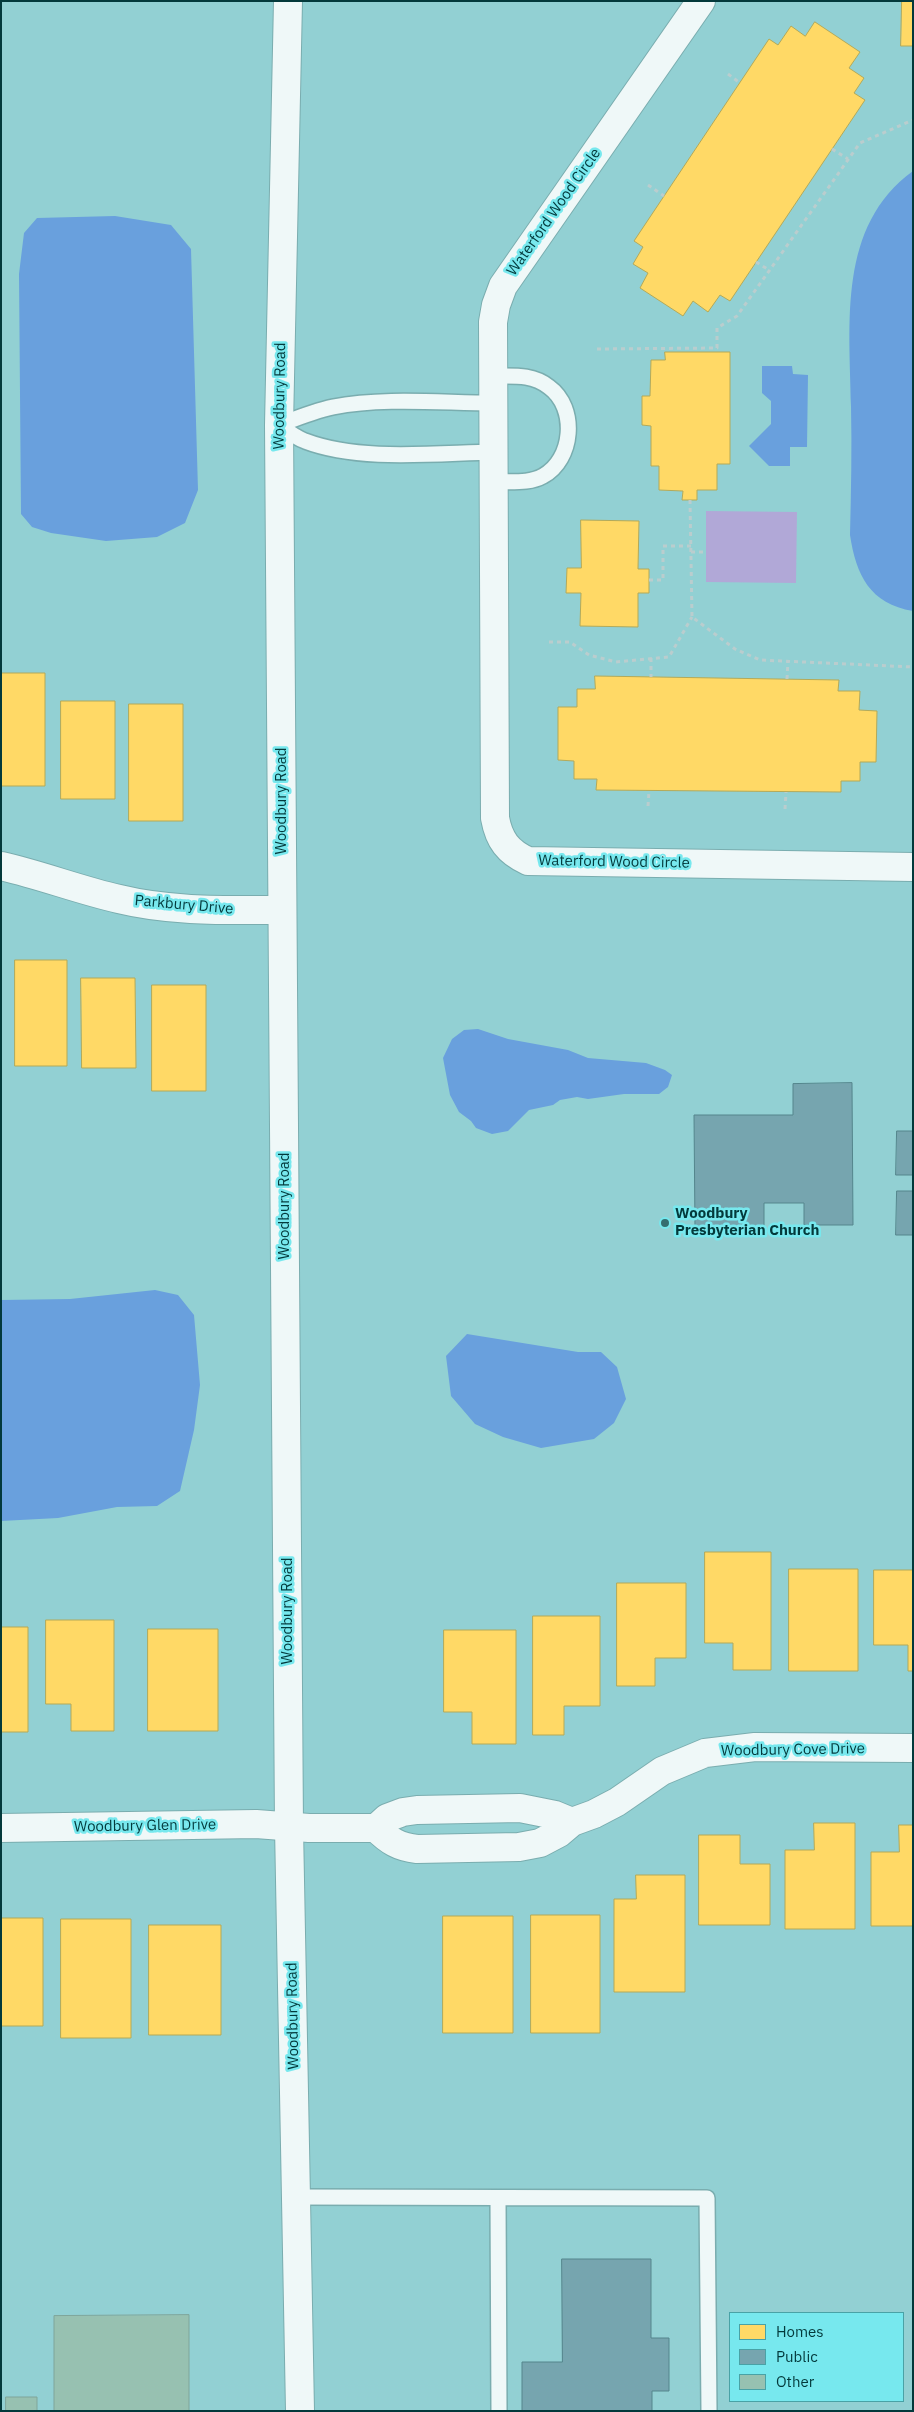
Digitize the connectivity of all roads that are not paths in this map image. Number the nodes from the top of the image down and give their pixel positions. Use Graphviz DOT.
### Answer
graph roads {
  1 [pos="288,1"];
  2 [pos="701,1"];
  3 [pos="494,376"];
  4 [pos="494,403"];
  5 [pos="279,425"];
  6 [pos="494,452"];
  7 [pos="494,482"];
  8 [pos="1,866"];
  9 [pos="913,867"];
  10 [pos="282,910"];
  11 [pos="913,1748"];
  12 [pos="572,1822"];
  13 [pos="289,1826"];
  14 [pos="1,1828"];
  15 [pos="376,1828"];
  16 [pos="296,2197"];
  17 [pos="498,2198"];
  18 [pos="300,2411"];
  19 [pos="499,2411"];
  20 [pos="709,2411"];
  1 -- 5 [label="street, Woodbury Road"];
  2 -- 3 [label="street, Waterford Wood Circle"];
  3 -- 4 [label="street, Waterford Wood Circle"];
  3 -- 7 [label="lane"];
  4 -- 5 [label="lane"];
  4 -- 6 [label="street, Waterford Wood Circle"];
  5 -- 6 [label="lane"];
  5 -- 10 [label="street, Woodbury Road"];
  6 -- 7 [label="street, Waterford Wood Circle"];
  7 -- 9 [label="street, Waterford Wood Circle"];
  8 -- 10 [label="street, Parkbury Drive"];
  10 -- 13 [label="street, Woodbury Road"];
  11 -- 12 [label="street, Woodbury Cove Drive"];
  12 -- 15 [label="street"];
  12 -- 15 [label="street, Woodbury Cove Drive"];
  13 -- 14 [label="street, Woodbury Glen Drive"];
  13 -- 15 [label="street"];
  13 -- 16 [label="street, Woodbury Road"];
  16 -- 17 [label="lane"];
  16 -- 18 [label="street, Woodbury Road"];
  17 -- 19 [label="lane"];
  17 -- 20 [label="lane"];
}
